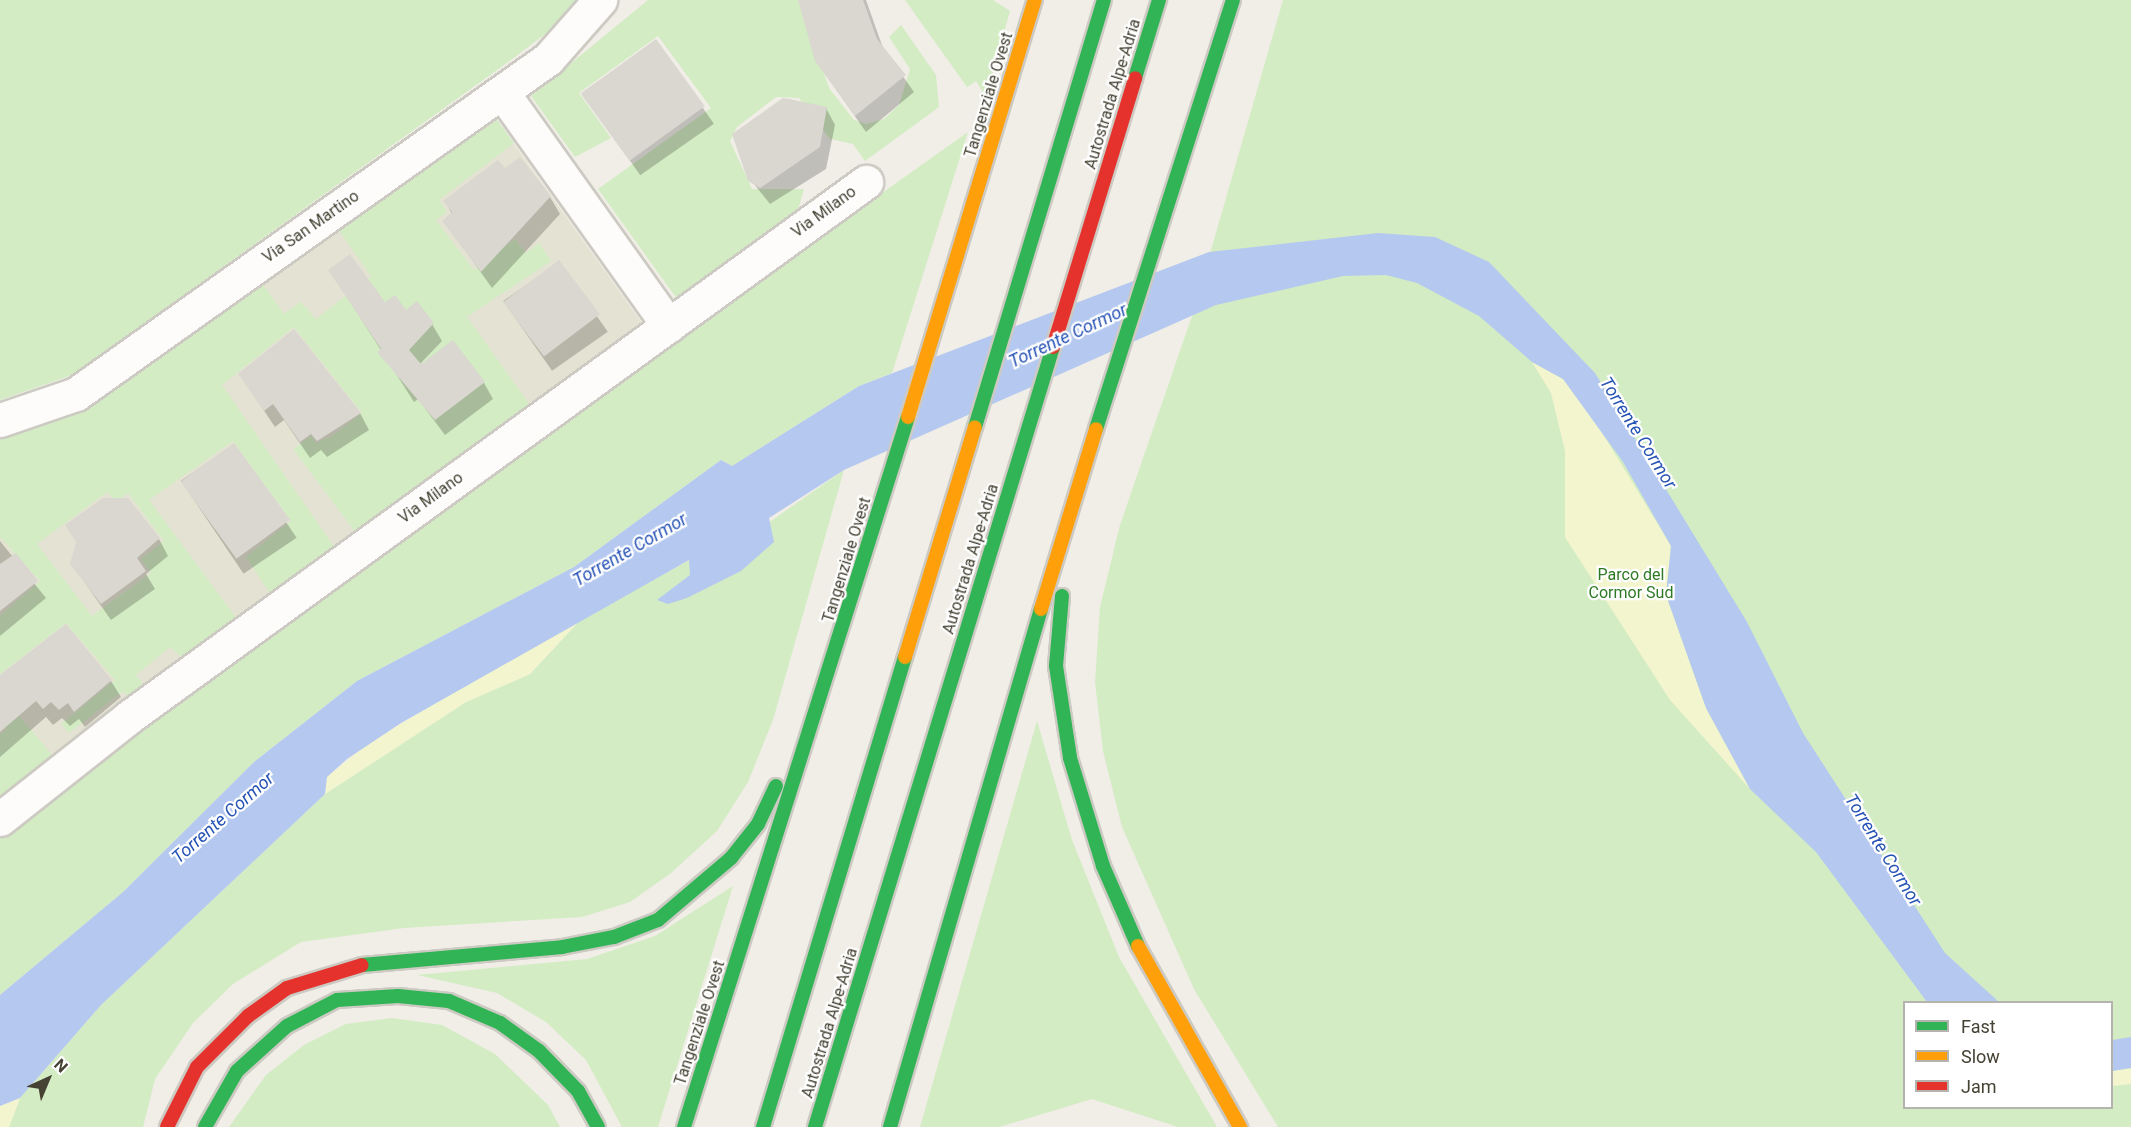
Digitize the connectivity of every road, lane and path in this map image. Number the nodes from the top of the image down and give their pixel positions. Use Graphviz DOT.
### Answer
graph roads {
  1 [pos="600,0"];
  2 [pos="1035,0"];
  3 [pos="1104,0"];
  4 [pos="1159,0"];
  5 [pos="1233,0"];
  6 [pos="502,92"];
  7 [pos="866,182"];
  8 [pos="669,326"];
  9 [pos="0,420"];
  10 [pos="1075,493"];
  11 [pos="830,670"];
  12 [pos="0,819"];
  13 [pos="167,1127"];
  14 [pos="205,1127"];
  15 [pos="598,1127"];
  16 [pos="684,1127"];
  17 [pos="762,1127"];
  18 [pos="815,1127"];
  19 [pos="890,1127"];
  20 [pos="1240,1127"];
  1 -- 6 [label="street, Via San Martino"];
  2 -- 11 [label="highway, Tangenziale Ovest"];
  3 -- 17 [label="highway, Autostrada Alpe-Adria"];
  4 -- 18 [label="highway, Autostrada Alpe-Adria"];
  5 -- 10 [label="highway"];
  6 -- 8 [label="street"];
  6 -- 9 [label="street, Via San Martino"];
  7 -- 8 [label="street, Via Milano"];
  8 -- 12 [label="street, Via Milano"];
  10 -- 19 [label="highway"];
  10 -- 20 [label="highway"];
  11 -- 13 [label="highway"];
  11 -- 16 [label="highway, Tangenziale Ovest"];
  14 -- 15 [label="highway"];
}
